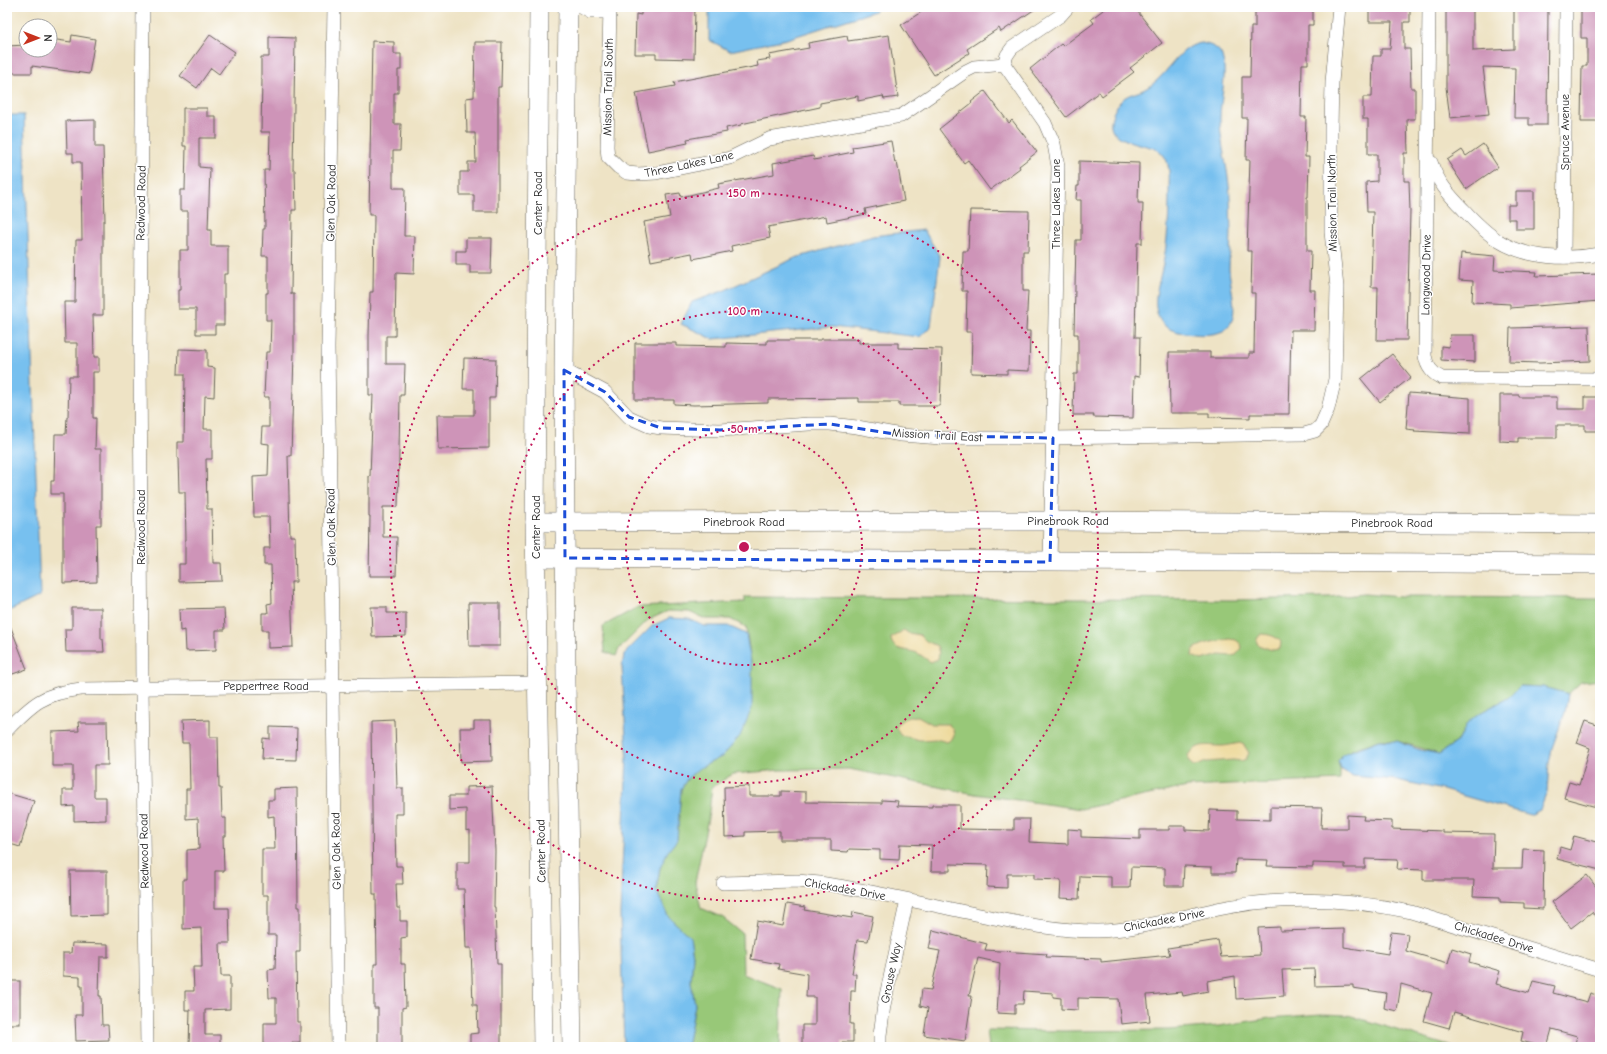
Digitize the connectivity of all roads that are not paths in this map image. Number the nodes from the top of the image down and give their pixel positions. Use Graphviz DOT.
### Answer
graph roads {
  1 [pos="143,7"];
  2 [pos="334,7"];
  3 [pos="539,7"];
  4 [pos="568,7"];
  5 [pos="581,7"];
  6 [pos="1068,7"];
  7 [pos="1339,7"];
  8 [pos="1429,7"];
  9 [pos="1566,7"];
  10 [pos="610,10"];
  11 [pos="1004,64"];
  12 [pos="1428,146"];
  13 [pos="612,162"];
  14 [pos="1600,254"];
  15 [pos="1564,257"];
  16 [pos="564,370"];
  17 [pos="1600,379"];
  18 [pos="1304,434"];
  19 [pos="1053,438"];
  20 [pos="1050,521"];
  21 [pos="535,522"];
  22 [pos="565,522"];
  23 [pos="1600,524"];
  24 [pos="536,558"];
  25 [pos="566,558"];
  26 [pos="1050,562"];
  27 [pos="1600,564"];
  28 [pos="538,683"];
  29 [pos="334,686"];
  30 [pos="142,687"];
  31 [pos="7,730"];
  32 [pos="723,883"];
  33 [pos="907,900"];
  34 [pos="1600,970"];
  35 [pos="147,1047"];
  36 [pos="338,1047"];
  37 [pos="543,1047"];
  38 [pos="572,1047"];
  39 [pos="880,1047"];
  1 -- 30 [label="street, Redwood Road"];
  2 -- 29 [label="street, Glen Oak Road"];
  3 -- 21 [label="street, Center Road"];
  4 -- 16 [label="street"];
  5 -- 10 [label="street, Mission Trail South"];
  6 -- 11 [label="street"];
  7 -- 18 [label="street, Mission Trail North"];
  8 -- 12 [label="street, Longwood Drive"];
  9 -- 15 [label="street, Spruce Avenue"];
  10 -- 13 [label="street, Mission Trail South"];
  11 -- 13 [label="street, Three Lakes Lane"];
  11 -- 19 [label="street, Three Lakes Lane"];
  12 -- 15 [label="street"];
  12 -- 17 [label="street, Longwood Drive"];
  14 -- 15 [label="street"];
  16 -- 19 [label="street, Mission Trail East"];
  16 -- 22 [label="street"];
  18 -- 19 [label="street, Mission Trail East"];
  19 -- 20 [label="street, Three Lakes Lane"];
  20 -- 22 [label="street, Pinebrook Road"];
  20 -- 23 [label="street, Pinebrook Road"];
  20 -- 26 [label="street, Three Lakes Lane"];
  21 -- 22 [label="street, Pinebrook Road"];
  21 -- 24 [label="street, Center Road"];
  22 -- 25 [label="street"];
  24 -- 25 [label="street"];
  24 -- 28 [label="street, Center Road"];
  25 -- 26 [label="street"];
  25 -- 38 [label="street"];
  26 -- 27 [label="street"];
  28 -- 29 [label="street, Peppertree Road"];
  28 -- 37 [label="street, Center Road"];
  29 -- 30 [label="street, Peppertree Road"];
  29 -- 36 [label="street, Glen Oak Road"];
  30 -- 31 [label="street, Peppertree Road"];
  30 -- 35 [label="street, Redwood Road"];
  32 -- 33 [label="street, Chickadee Drive"];
  33 -- 34 [label="street, Chickadee Drive"];
  33 -- 39 [label="street, Grouse Way"];
}
